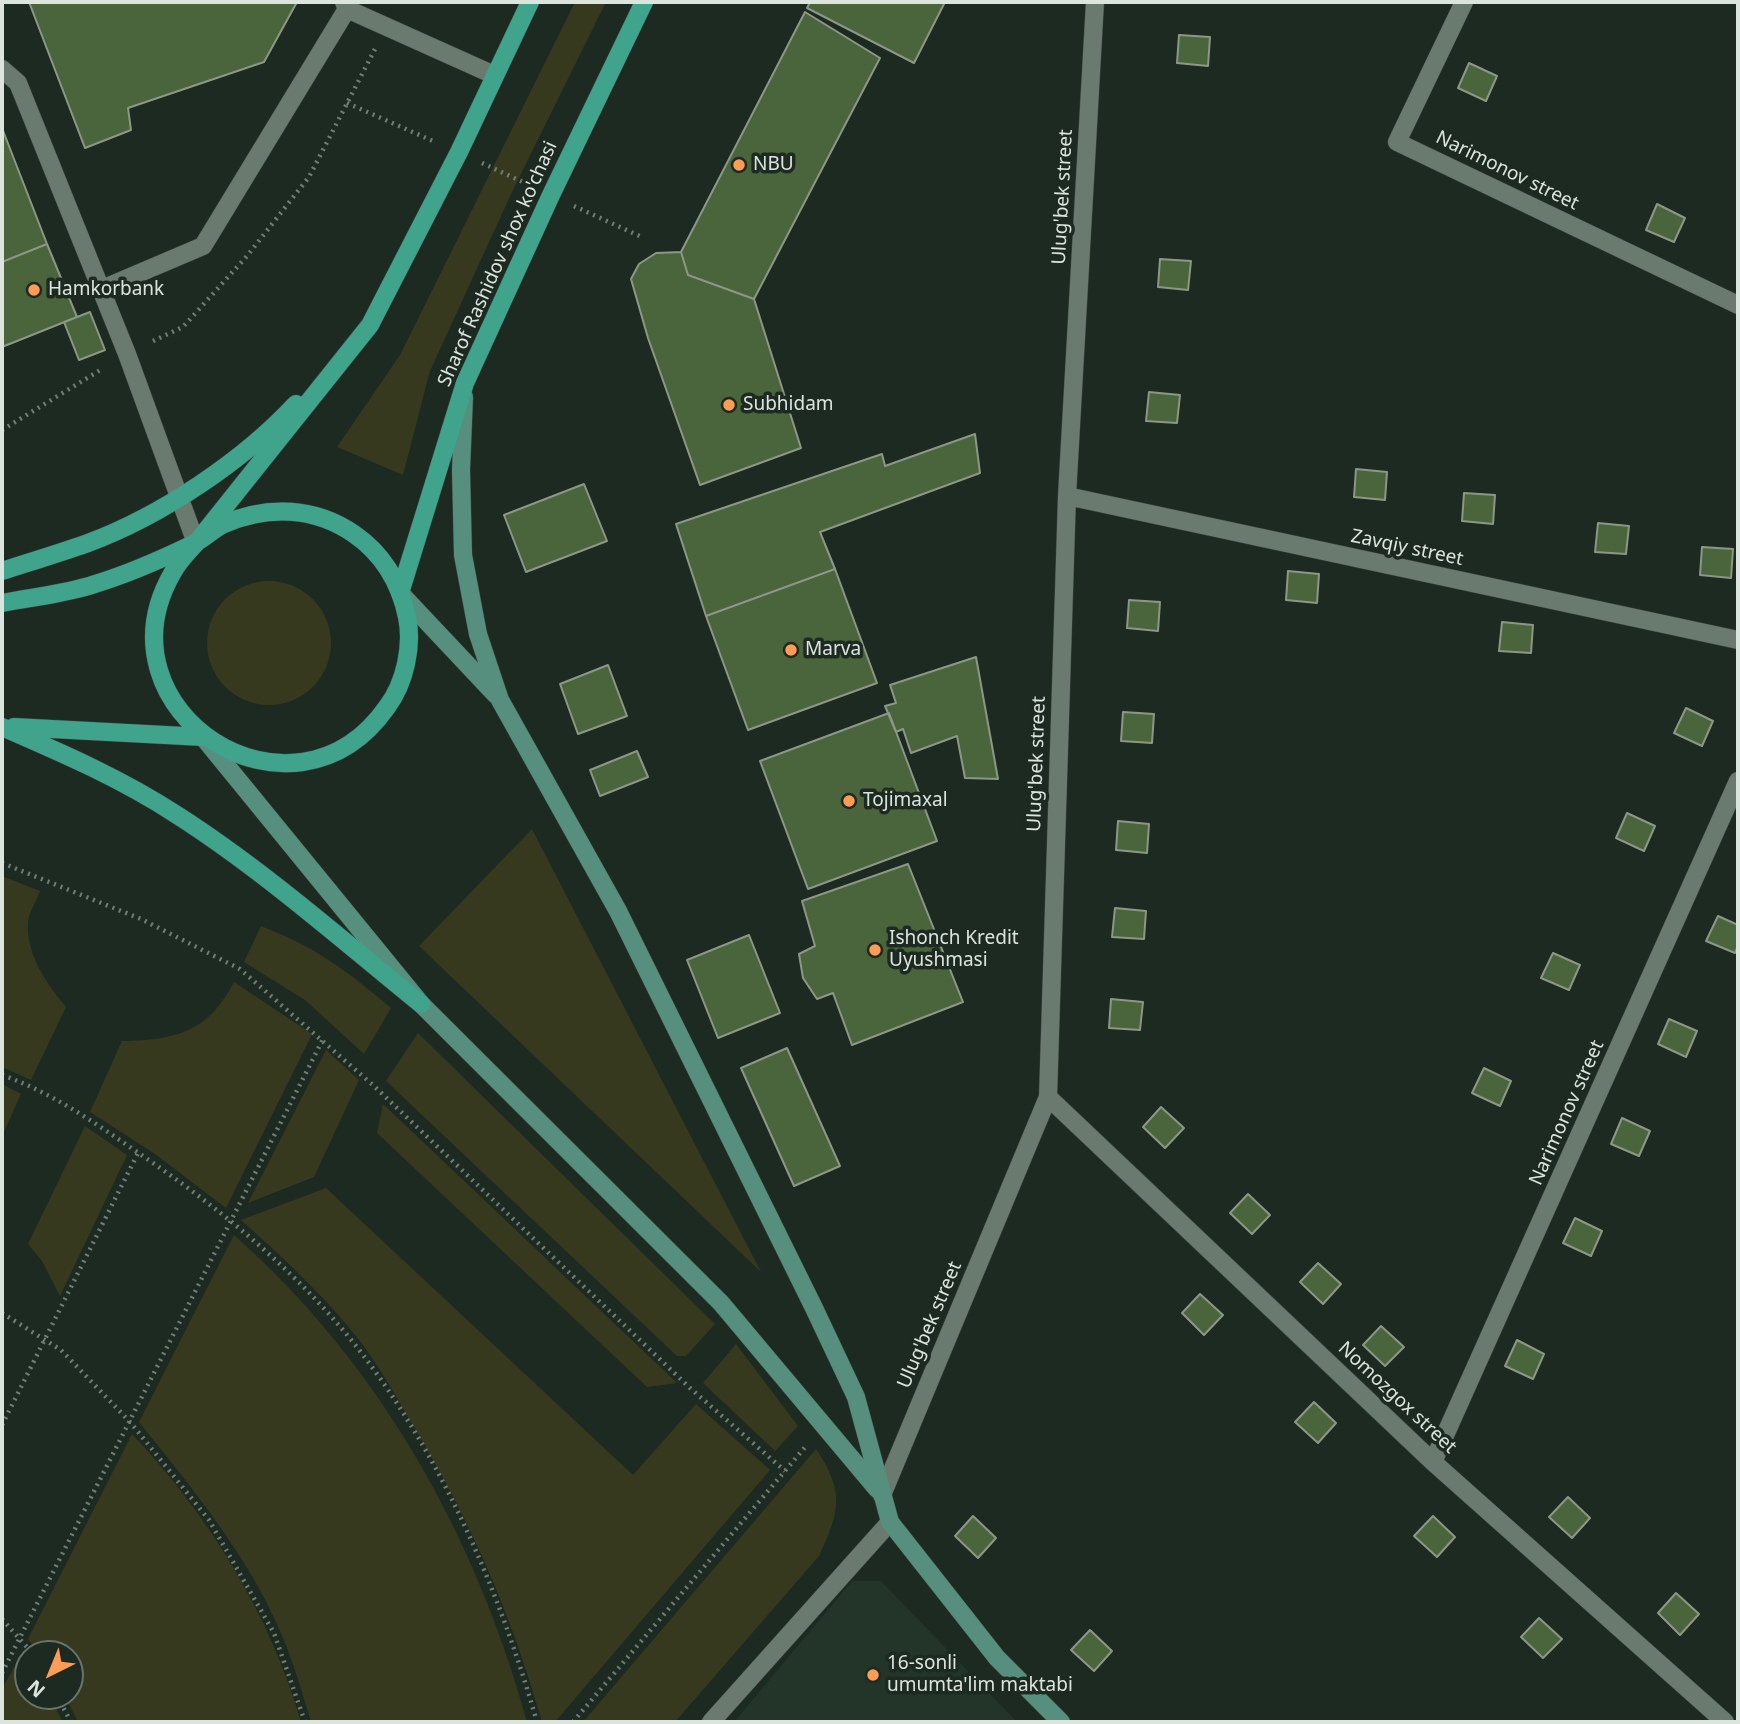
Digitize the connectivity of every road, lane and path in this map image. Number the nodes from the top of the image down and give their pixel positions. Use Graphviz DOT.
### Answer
graph roads {
  1 [pos="530,2"];
  2 [pos="644,2"];
  3 [pos="1095,2"];
  4 [pos="1464,2"];
  5 [pos="346,5"];
  6 [pos="2,69"];
  7 [pos="494,75"];
  8 [pos="347,103"];
  9 [pos="459,152"];
  10 [pos="551,195"];
  11 [pos="644,238"];
  12 [pos="102,289"];
  13 [pos="1738,305"];
  14 [pos="370,325"];
  15 [pos="465,383"];
  16 [pos="178,496"];
  17 [pos="1067,496"];
  18 [pos="196,543"];
  19 [pos="2,571"];
  20 [pos="400,593"];
  21 [pos="2,603"];
  22 [pos="1738,640"];
  23 [pos="500,700"];
  24 [pos="2,727"];
  25 [pos="203,737"];
  26 [pos="1738,781"];
  27 [pos="2,863"];
  28 [pos="421,1004"];
  29 [pos="323,1039"];
  30 [pos="2,1075"];
  31 [pos="1048,1097"];
  32 [pos="138,1153"];
  33 [pos="233,1221"];
  34 [pos="2,1313"];
  35 [pos="43,1339"];
  36 [pos="131,1423"];
  37 [pos="825,1424"];
  38 [pos="2,1425"];
  39 [pos="1433,1462"];
  40 [pos="785,1471"];
  41 [pos="882,1495"];
  42 [pos="890,1522"];
  43 [pos="2,1619"];
  44 [pos="21,1639"];
  45 [pos="2,1674"];
  46 [pos="305,1722"];
  47 [pos="537,1722"];
  48 [pos="573,1722"];
  49 [pos="711,1722"];
  50 [pos="1061,1722"];
  51 [pos="1725,1722"];
  1 -- 7 [label="main road"];
  2 -- 10 [label="main road, Sharof Rashidov shox ko'chasi"];
  3 -- 17 [label="street, Ulug'bek street"];
  4 -- 13 [label="street, Narimonov street"];
  5 -- 7 [label="street"];
  5 -- 12 [label="street"];
  6 -- 12 [label="street"];
  7 -- 9 [label="main road"];
  8 -- 9 [label="path"];
  9 -- 10 [label="path"];
  9 -- 14 [label="main road"];
  10 -- 11 [label="path"];
  10 -- 15 [label="main road, Sharof Rashidov shox ko'chasi"];
  12 -- 16 [label="street"];
  14 -- 16 [label="main road"];
  14 -- 18 [label="main road"];
  15 -- 20 [label="main road, Sharof Rashidov shox ko'chasi"];
  15 -- 23 [label="main road"];
  16 -- 18 [label="street"];
  16 -- 19 [label="main road"];
  17 -- 22 [label="street, Zavqiy street"];
  17 -- 31 [label="street, Ulug'bek street"];
  18 -- 20 [label="main road"];
  18 -- 21 [label="main road"];
  18 -- 25 [label="main road"];
  20 -- 23 [label="main road"];
  20 -- 25 [label="main road"];
  23 -- 41 [label="main road"];
  24 -- 25 [label="main road"];
  24 -- 28 [label="main road"];
  25 -- 28 [label="main road"];
  26 -- 39 [label="street, Narimonov street"];
  27 -- 29 [label="path"];
  28 -- 37 [label="main road"];
  29 -- 33 [label="path"];
  29 -- 40 [label="path"];
  30 -- 32 [label="path"];
  31 -- 39 [label="street, Nomozgoх street"];
  31 -- 41 [label="street, Ulug'bek street"];
  32 -- 33 [label="path"];
  32 -- 35 [label="path"];
  33 -- 36 [label="path"];
  33 -- 47 [label="path"];
  34 -- 35 [label="path"];
  35 -- 36 [label="path"];
  35 -- 38 [label="path"];
  36 -- 44 [label="path"];
  36 -- 46 [label="path"];
  37 -- 40 [label="path"];
  37 -- 41 [label="main road"];
  39 -- 51 [label="street, Nomozgoх street"];
  40 -- 48 [label="path"];
  41 -- 42 [label="main road"];
  42 -- 49 [label="street"];
  42 -- 50 [label="main road"];
  43 -- 44 [label="path"];
  44 -- 45 [label="path"];
}
